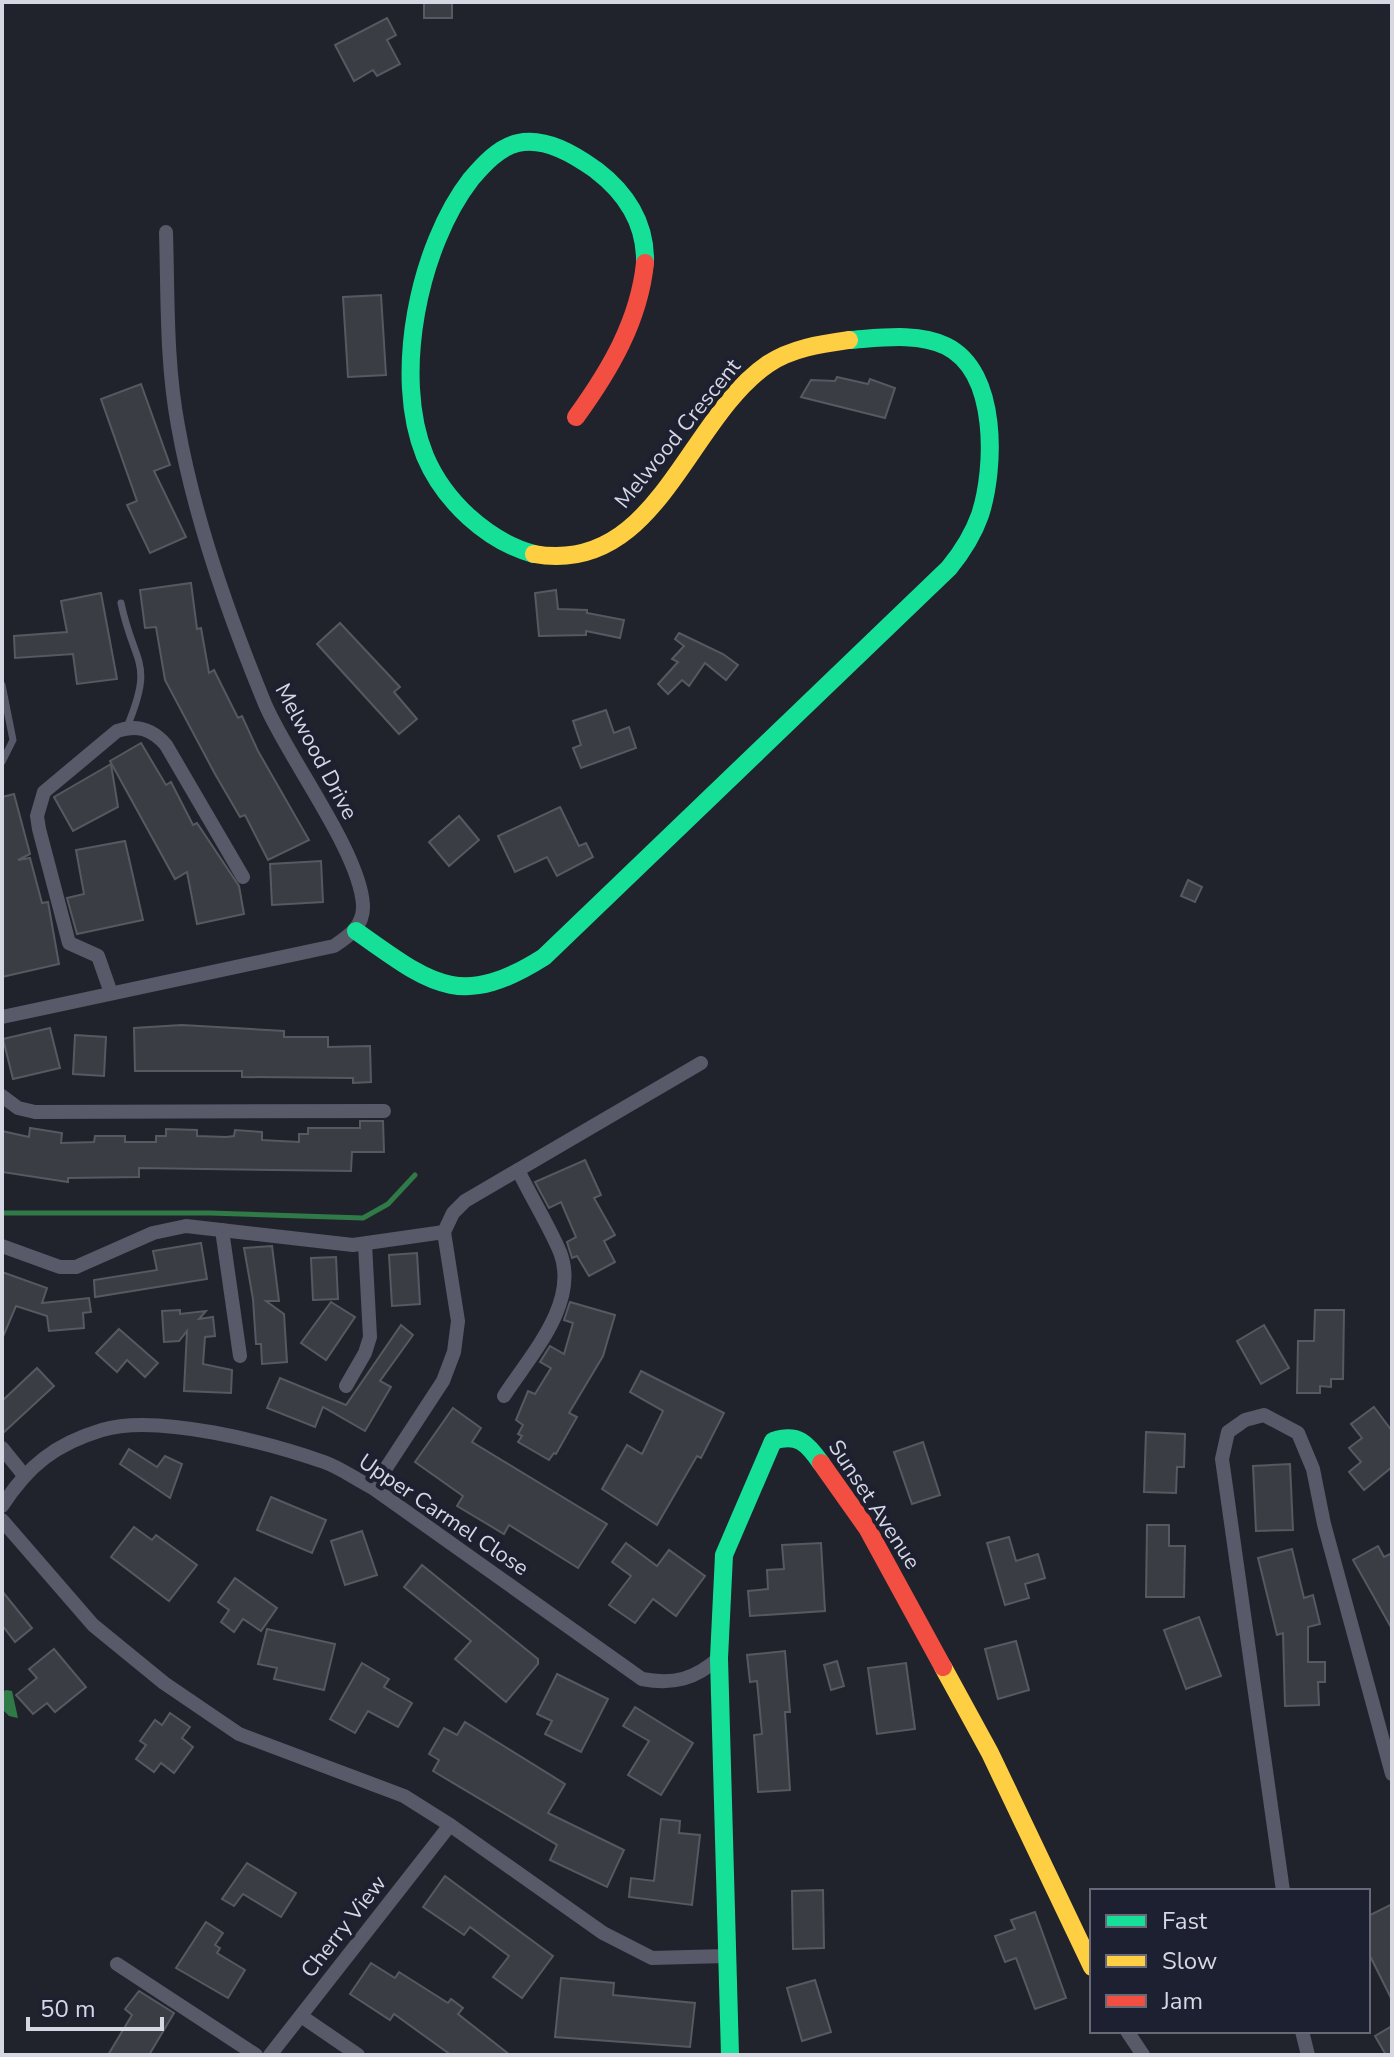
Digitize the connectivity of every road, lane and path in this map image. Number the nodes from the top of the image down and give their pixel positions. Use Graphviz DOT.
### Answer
graph roads {
  1 [pos="166,232"];
  2 [pos="576,417"];
  3 [pos="121,603"];
  4 [pos="2,685"];
  5 [pos="127,727"];
  6 [pos="2,762"];
  7 [pos="243,877"];
  8 [pos="356,931"];
  9 [pos="111,993"];
  10 [pos="2,1017"];
  11 [pos="701,1063"];
  12 [pos="2,1096"];
  13 [pos="384,1111"];
  14 [pos="518,1170"];
  15 [pos="222,1230"];
  16 [pos="444,1232"];
  17 [pos="365,1244"];
  18 [pos="2,1246"];
  19 [pos="240,1356"];
  20 [pos="346,1386"];
  21 [pos="504,1396"];
  22 [pos="2,1448"];
  23 [pos="23,1474"];
  24 [pos="373,1488"];
  25 [pos="2,1506"];
  26 [pos="2,1520"];
  27 [pos="719,1658"];
  28 [pos="1392,1774"];
  29 [pos="450,1825"];
  30 [pos="1283,1889"];
  31 [pos="726,1956"];
  32 [pos="1090,1963"];
  33 [pos="117,1964"];
  34 [pos="301,2016"];
  35 [pos="1128,2033"];
  36 [pos="1302,2033"];
  37 [pos="256,2055"];
  38 [pos="270,2055"];
  39 [pos="358,2055"];
  40 [pos="730,2055"];
  41 [pos="1143,2055"];
  42 [pos="1308,2055"];
  1 -- 8 [label="street, Melwood Drive"];
  2 -- 8 [label="street, Melwood Crescent"];
  3 -- 5 [label="lane"];
  4 -- 6 [label="lane"];
  5 -- 7 [label="street"];
  5 -- 9 [label="street"];
  8 -- 9 [label="street"];
  9 -- 10 [label="street"];
  11 -- 14 [label="street"];
  12 -- 13 [label="street"];
  14 -- 16 [label="street"];
  14 -- 21 [label="street"];
  15 -- 17 [label="street"];
  15 -- 18 [label="street"];
  15 -- 19 [label="street"];
  16 -- 17 [label="street"];
  16 -- 24 [label="street"];
  17 -- 20 [label="street"];
  22 -- 23 [label="street"];
  23 -- 24 [label="street, Upper Carmel Close"];
  23 -- 25 [label="street, Upper Carmel Close"];
  24 -- 27 [label="street, Upper Carmel Close"];
  26 -- 29 [label="street"];
  27 -- 31 [label="street, Sunset Avenue"];
  27 -- 32 [label="street, Sunset Avenue"];
  28 -- 30 [label="street"];
  29 -- 31 [label="street"];
  29 -- 34 [label="street, Cherry View"];
  31 -- 40 [label="street, Sunset Avenue"];
  33 -- 37 [label="street"];
  34 -- 38 [label="street, Cherry View"];
  34 -- 39 [label="street"];
  35 -- 41 [label="street"];
  36 -- 42 [label="street"];
}
